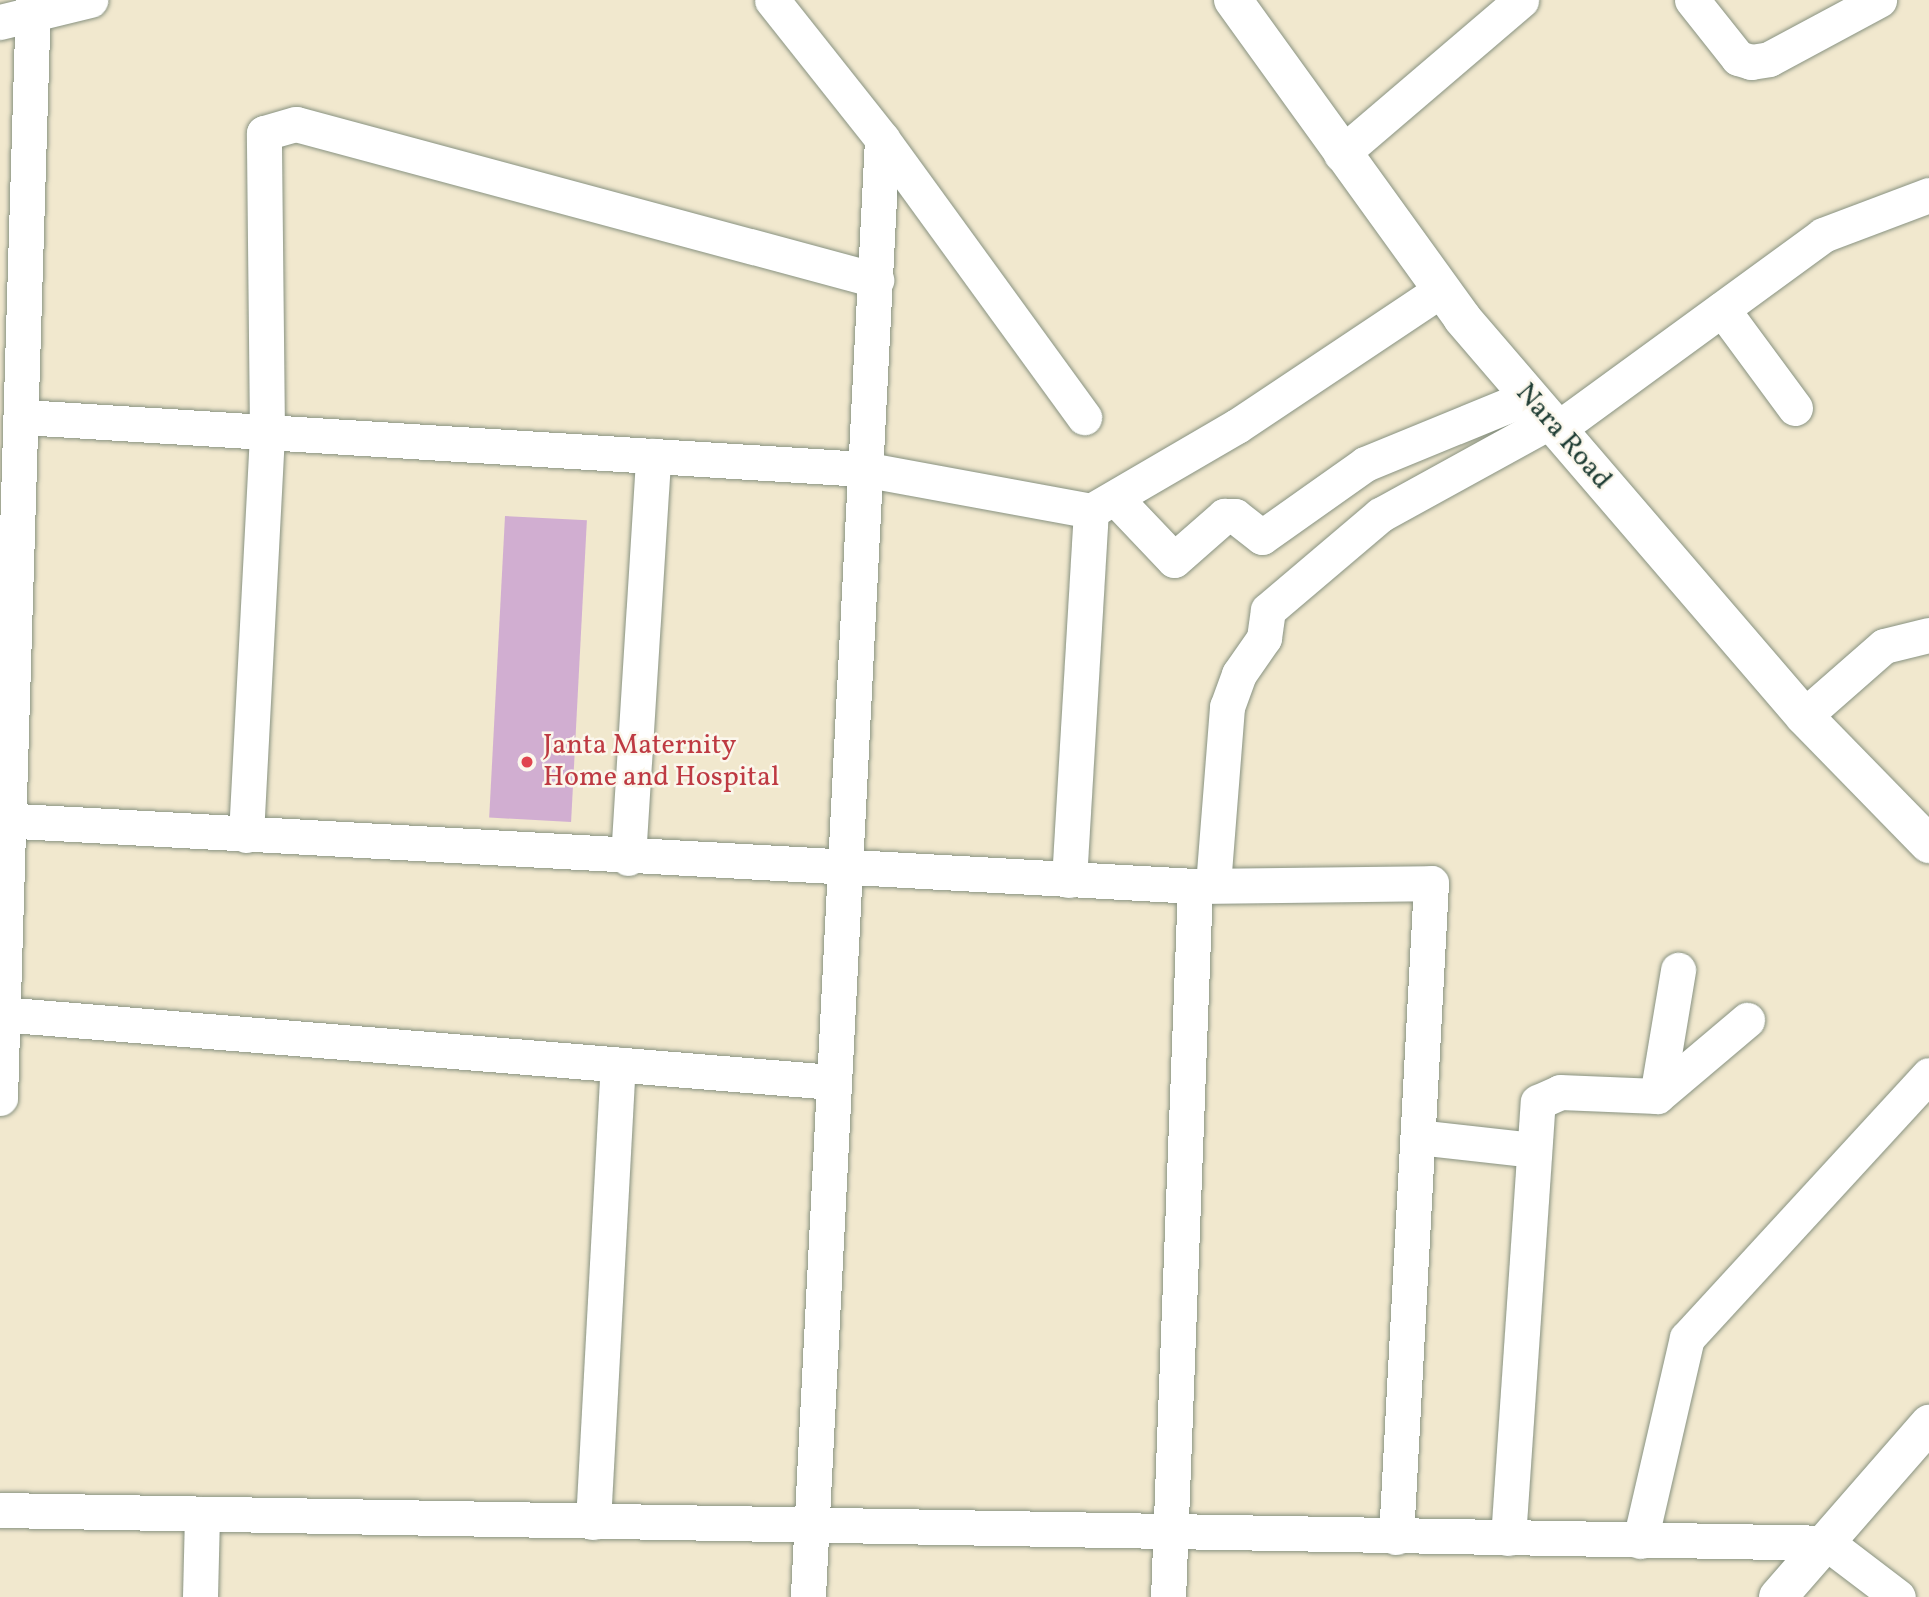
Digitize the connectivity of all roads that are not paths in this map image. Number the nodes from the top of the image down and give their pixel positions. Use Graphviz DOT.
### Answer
graph roads {
  1 [pos="90,0"];
  2 [pos="772,0"];
  3 [pos="1233,0"];
  4 [pos="1521,0"];
  5 [pos="1692,0"];
  6 [pos="1879,0"];
  7 [pos="22,12"];
  8 [pos="882,139"];
  9 [pos="1341,154"];
  10 [pos="1929,195"];
  11 [pos="876,280"];
  12 [pos="1441,290"];
  13 [pos="1722,309"];
  14 [pos="1796,408"];
  15 [pos="23,417"];
  16 [pos="1084,417"];
  17 [pos="1544,417"];
  18 [pos="267,433"];
  19 [pos="653,456"];
  20 [pos="863,469"];
  21 [pos="1104,505"];
  22 [pos="1929,635"];
  23 [pos="1804,716"];
  24 [pos="5,820"];
  25 [pos="246,835"];
  26 [pos="1929,844"];
  27 [pos="628,858"];
  28 [pos="840,871"];
  29 [pos="1069,880"];
  30 [pos="1204,886"];
  31 [pos="1678,970"];
  32 [pos="2,1014"];
  33 [pos="1747,1020"];
  34 [pos="618,1065"];
  35 [pos="1929,1075"];
  36 [pos="832,1082"];
  37 [pos="1657,1096"];
  38 [pos="0,1098"];
  39 [pos="1418,1137"];
  40 [pos="1533,1150"];
  41 [pos="1929,1424"];
  42 [pos="0,1510"];
  43 [pos="202,1514"];
  44 [pos="593,1522"];
  45 [pos="812,1526"];
  46 [pos="1169,1532"];
  47 [pos="1396,1537"];
  48 [pos="1508,1538"];
  49 [pos="1640,1541"];
  50 [pos="1827,1543"];
  51 [pos="200,1597"];
  52 [pos="808,1597"];
  53 [pos="1168,1597"];
  54 [pos="1778,1597"];
  55 [pos="1898,1597"];
  1 -- 7 [label="street"];
  2 -- 8 [label="street"];
  3 -- 9 [label="main road, Nara Road"];
  4 -- 9 [label="street"];
  5 -- 6 [label="street"];
  7 -- 15 [label="street"];
  8 -- 11 [label="street"];
  8 -- 16 [label="street"];
  9 -- 12 [label="main road, Nara Road"];
  10 -- 13 [label="street"];
  11 -- 18 [label="street"];
  11 -- 20 [label="street"];
  12 -- 17 [label="main road, Nara Road"];
  12 -- 21 [label="street"];
  13 -- 14 [label="street"];
  13 -- 17 [label="street"];
  15 -- 18 [label="street"];
  15 -- 24 [label="street"];
  17 -- 21 [label="street"];
  17 -- 23 [label="main road, Nara Road"];
  17 -- 30 [label="street"];
  18 -- 19 [label="street"];
  18 -- 25 [label="street"];
  19 -- 20 [label="street"];
  19 -- 27 [label="street"];
  20 -- 21 [label="street"];
  20 -- 28 [label="street"];
  21 -- 29 [label="street"];
  22 -- 23 [label="street"];
  23 -- 26 [label="main road, Nara Road"];
  24 -- 25 [label="street"];
  24 -- 32 [label="street"];
  25 -- 27 [label="street"];
  27 -- 28 [label="street"];
  28 -- 29 [label="street"];
  28 -- 36 [label="street"];
  29 -- 30 [label="street"];
  30 -- 39 [label="street"];
  30 -- 46 [label="street"];
  31 -- 37 [label="street"];
  32 -- 34 [label="street"];
  32 -- 38 [label="street"];
  33 -- 37 [label="street"];
  34 -- 36 [label="street"];
  34 -- 44 [label="street"];
  35 -- 49 [label="street"];
  36 -- 45 [label="street"];
  37 -- 40 [label="street"];
  39 -- 40 [label="street"];
  39 -- 47 [label="street"];
  40 -- 48 [label="street"];
  41 -- 50 [label="main road"];
  42 -- 43 [label="street"];
  43 -- 44 [label="street"];
  43 -- 51 [label="street"];
  44 -- 45 [label="street"];
  45 -- 46 [label="street"];
  45 -- 52 [label="street"];
  46 -- 47 [label="street"];
  46 -- 53 [label="street"];
  47 -- 48 [label="street"];
  48 -- 49 [label="street"];
  49 -- 50 [label="street"];
  50 -- 54 [label="main road"];
  50 -- 55 [label="street"];
}
